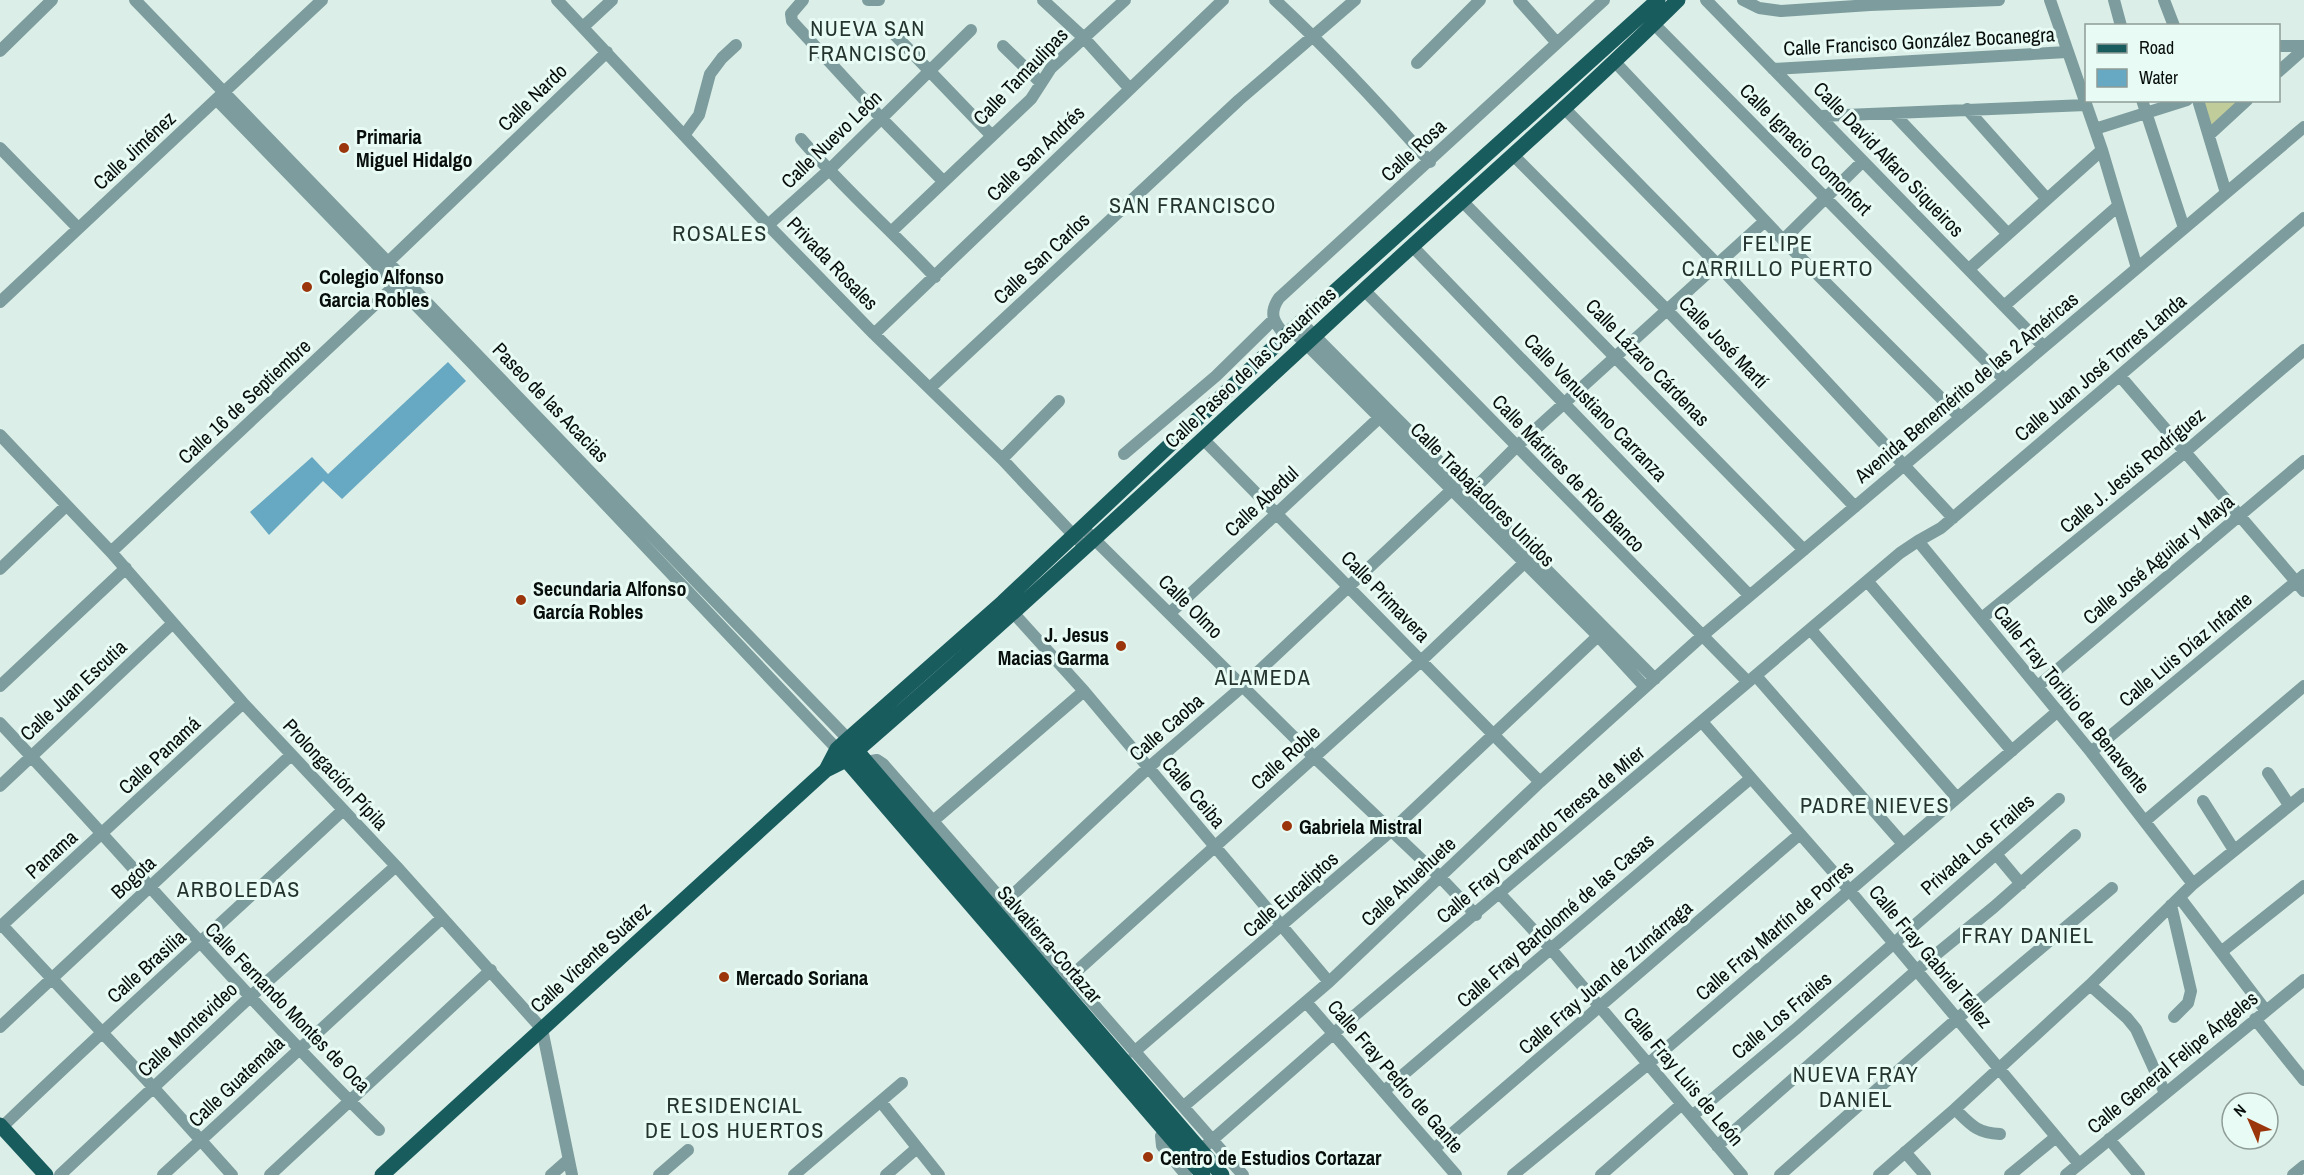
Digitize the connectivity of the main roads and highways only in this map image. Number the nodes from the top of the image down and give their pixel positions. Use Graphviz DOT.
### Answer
graph roads {
  1 [pos="1658,0"];
  2 [pos="1678,0"];
  3 [pos="851,752"];
  4 [pos="1,1127"];
  5 [pos="1197,1156"];
  6 [pos="46,1175"];
  7 [pos="382,1175"];
  8 [pos="1203,1175"];
  9 [pos="1222,1175"];
  1 -- 3 [label="main road, Calle Paseo de las Casuarinas"];
  2 -- 3 [label="main road, Calle Paseo de las Casuarinas"];
  3 -- 5 [label="main road, Salvatierra-Cortazar"];
  3 -- 7 [label="main road, Calle Vicente Suárez"];
  4 -- 6 [label="main road"];
  5 -- 8 [label="main road, Salvatierra-Cortazar"];
  5 -- 9 [label="main road, Salvatierra-Cortazar"];
}
